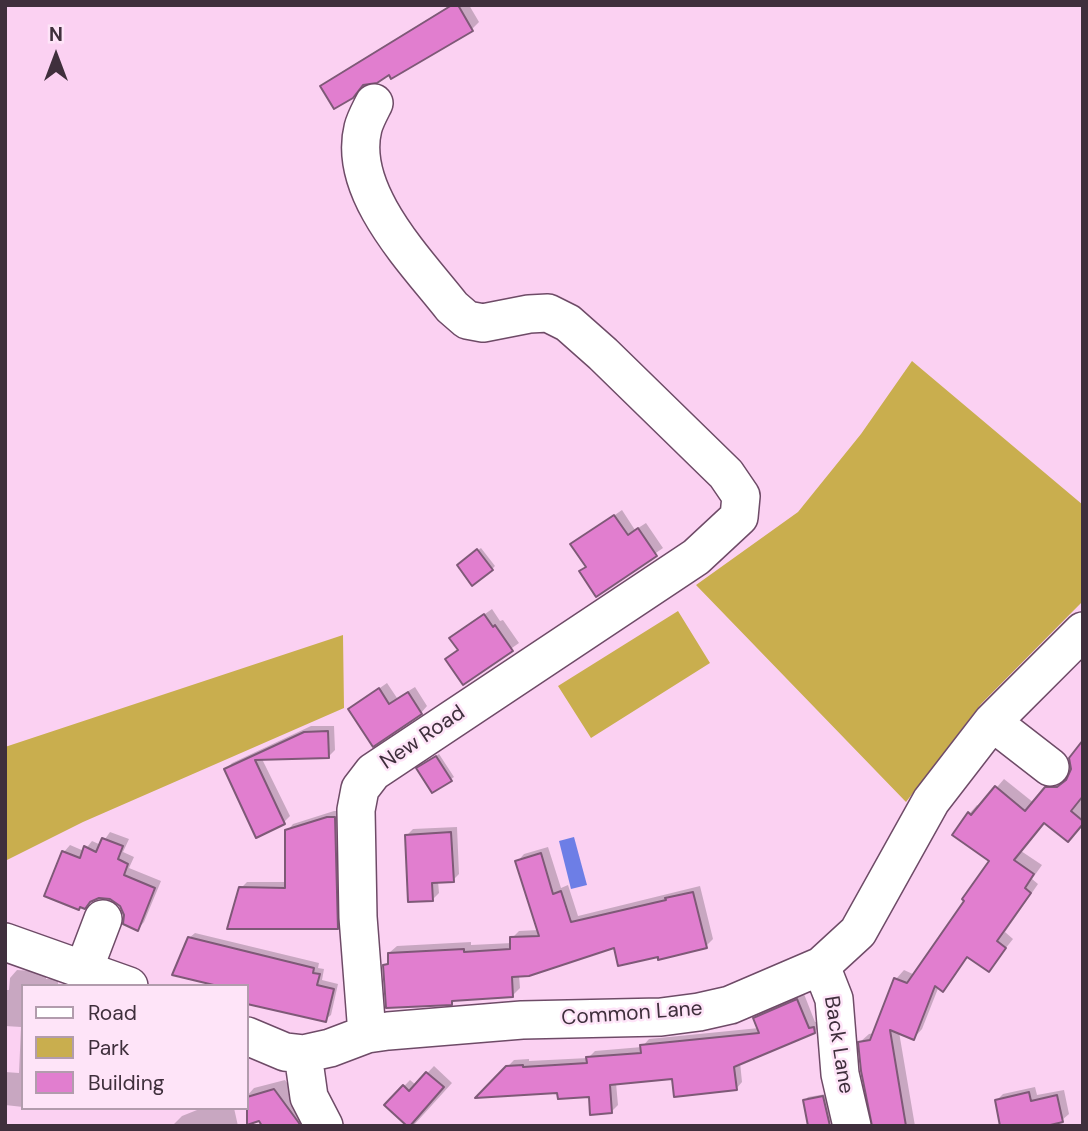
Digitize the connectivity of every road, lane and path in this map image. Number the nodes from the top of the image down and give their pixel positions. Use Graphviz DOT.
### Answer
graph roads {
  1 [pos="374,103"];
  2 [pos="1083,631"];
  3 [pos="992,722"];
  4 [pos="1050,767"];
  5 [pos="103,919"];
  6 [pos="5,942"];
  7 [pos="821,966"];
  8 [pos="84,969"];
  9 [pos="124,984"];
  10 [pos="367,1034"];
  11 [pos="248,1036"];
  12 [pos="303,1054"];
  13 [pos="324,1126"];
  14 [pos="852,1126"];
  1 -- 10 [label="street, New Road"];
  2 -- 3 [label="street, Common Lane"];
  3 -- 4 [label="street"];
  3 -- 7 [label="street, Common Lane"];
  5 -- 8 [label="street"];
  6 -- 8 [label="street"];
  7 -- 10 [label="street, Common Lane"];
  7 -- 14 [label="street, Back Lane"];
  8 -- 9 [label="street"];
  10 -- 12 [label="street, Common Lane"];
  11 -- 12 [label="street"];
  12 -- 13 [label="street"];
}
